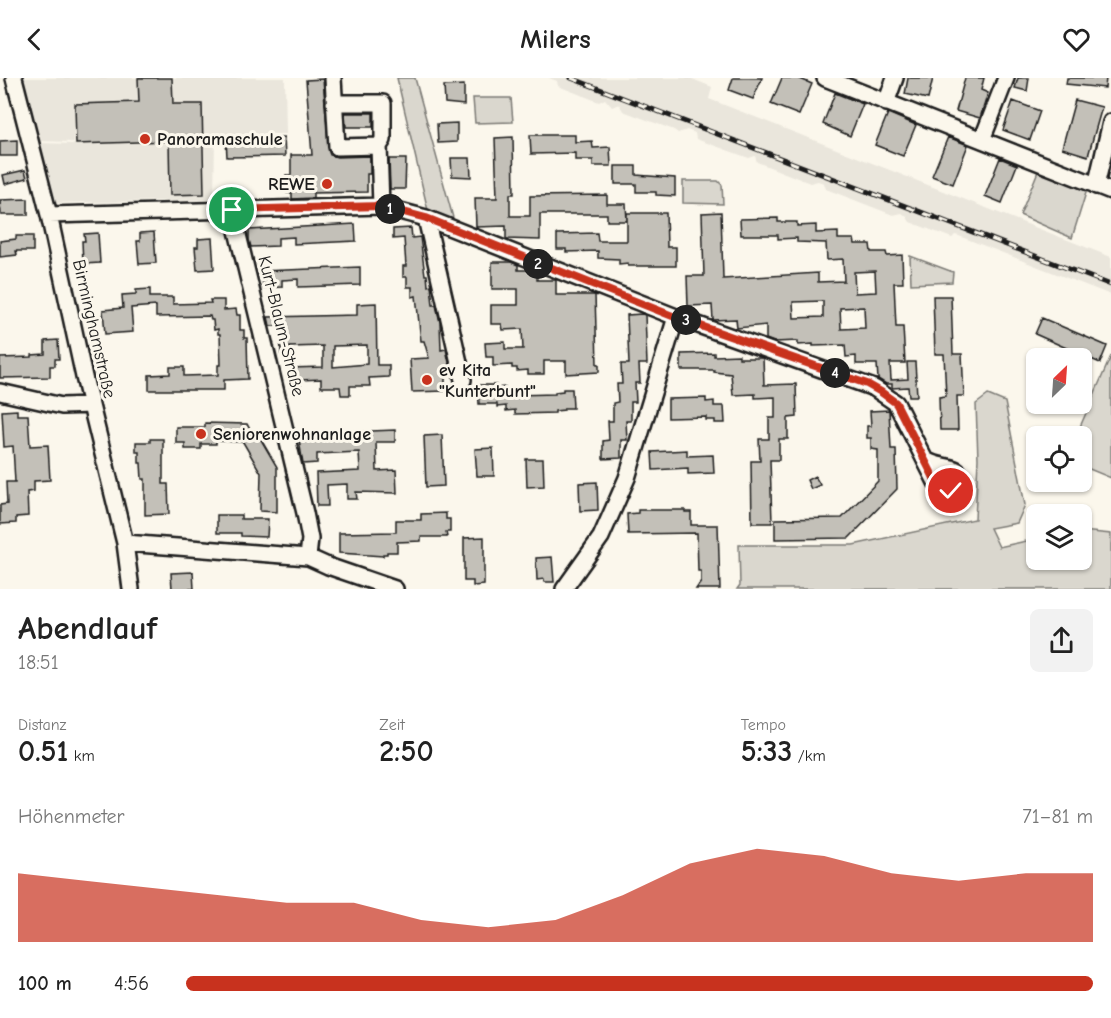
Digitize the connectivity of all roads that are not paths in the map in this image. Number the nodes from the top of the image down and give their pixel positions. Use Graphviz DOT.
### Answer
graph roads {
  1 [pos="14,78"];
  2 [pos="333,78"];
  3 [pos="825,78"];
  4 [pos="895,78"];
  5 [pos="1006,78"];
  6 [pos="334,103"];
  7 [pos="886,103"];
  8 [pos="1111,122"];
  9 [pos="982,140"];
  10 [pos="379,146"];
  11 [pos="1096,186"];
  12 [pos="1111,191"];
  13 [pos="381,206"];
  14 [pos="232,210"];
  15 [pos="49,215"];
  16 [pos="426,218"];
  17 [pos="675,317"];
  18 [pos="463,380"];
  19 [pos="0,392"];
  20 [pos="91,405"];
  21 [pos="926,460"];
  22 [pos="125,543"];
  23 [pos="308,557"];
  24 [pos="131,589"];
  25 [pos="394,589"];
  26 [pos="564,589"];
  1 -- 15 [label="street, Birminghamstraße"];
  2 -- 6 [label="street"];
  3 -- 7 [label="street"];
  4 -- 7 [label="street"];
  5 -- 9 [label="street"];
  6 -- 10 [label="street"];
  6 -- 10 [label="street"];
  7 -- 9 [label="street"];
  8 -- 11 [label="street"];
  9 -- 11 [label="street"];
  10 -- 13 [label="street"];
  11 -- 12 [label="street"];
  13 -- 14 [label="street"];
  13 -- 16 [label="street"];
  14 -- 15 [label="street"];
  14 -- 23 [label="street, Kurt-Blaum-Straße"];
  15 -- 20 [label="street, Birminghamstraße"];
  16 -- 17 [label="street"];
  16 -- 18 [label="street"];
  17 -- 21 [label="street"];
  17 -- 26 [label="street"];
  19 -- 20 [label="street"];
  20 -- 22 [label="street, Birminghamstraße"];
  22 -- 23 [label="street"];
  22 -- 24 [label="street, Birminghamstraße"];
  23 -- 25 [label="street"];
}
